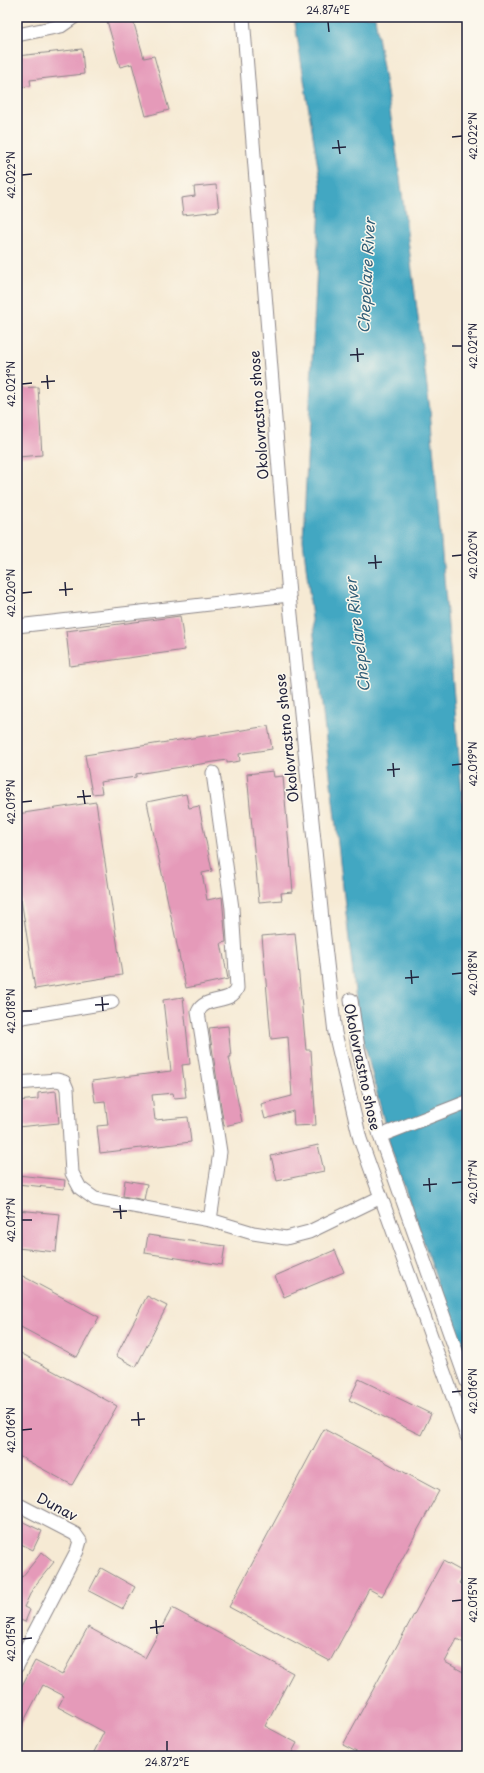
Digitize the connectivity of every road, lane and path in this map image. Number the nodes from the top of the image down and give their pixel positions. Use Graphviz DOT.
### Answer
graph roads {
  1 [pos="74,17"];
  2 [pos="243,17"];
  3 [pos="17,35"];
  4 [pos="289,595"];
  5 [pos="17,626"];
  6 [pos="213,773"];
  7 [pos="351,1000"];
  8 [pos="112,1002"];
  9 [pos="17,1018"];
  10 [pos="17,1083"];
  11 [pos="467,1102"];
  12 [pos="380,1136"];
  13 [pos="381,1197"];
  14 [pos="210,1220"];
  15 [pos="467,1382"];
  16 [pos="467,1436"];
  17 [pos="17,1504"];
  18 [pos="17,1666"];
  1 -- 3 [label="street"];
  2 -- 4 [label="street, Okolovrastno shose"];
  4 -- 5 [label="street"];
  4 -- 13 [label="street, Okolovrastno shose"];
  6 -- 14 [label="street"];
  7 -- 12 [label="street"];
  8 -- 9 [label="street"];
  10 -- 14 [label="street"];
  11 -- 12 [label="street"];
  12 -- 15 [label="street"];
  13 -- 14 [label="street"];
  13 -- 16 [label="street, Okolovrastno shose"];
  17 -- 18 [label="street, Dunav"];
}
